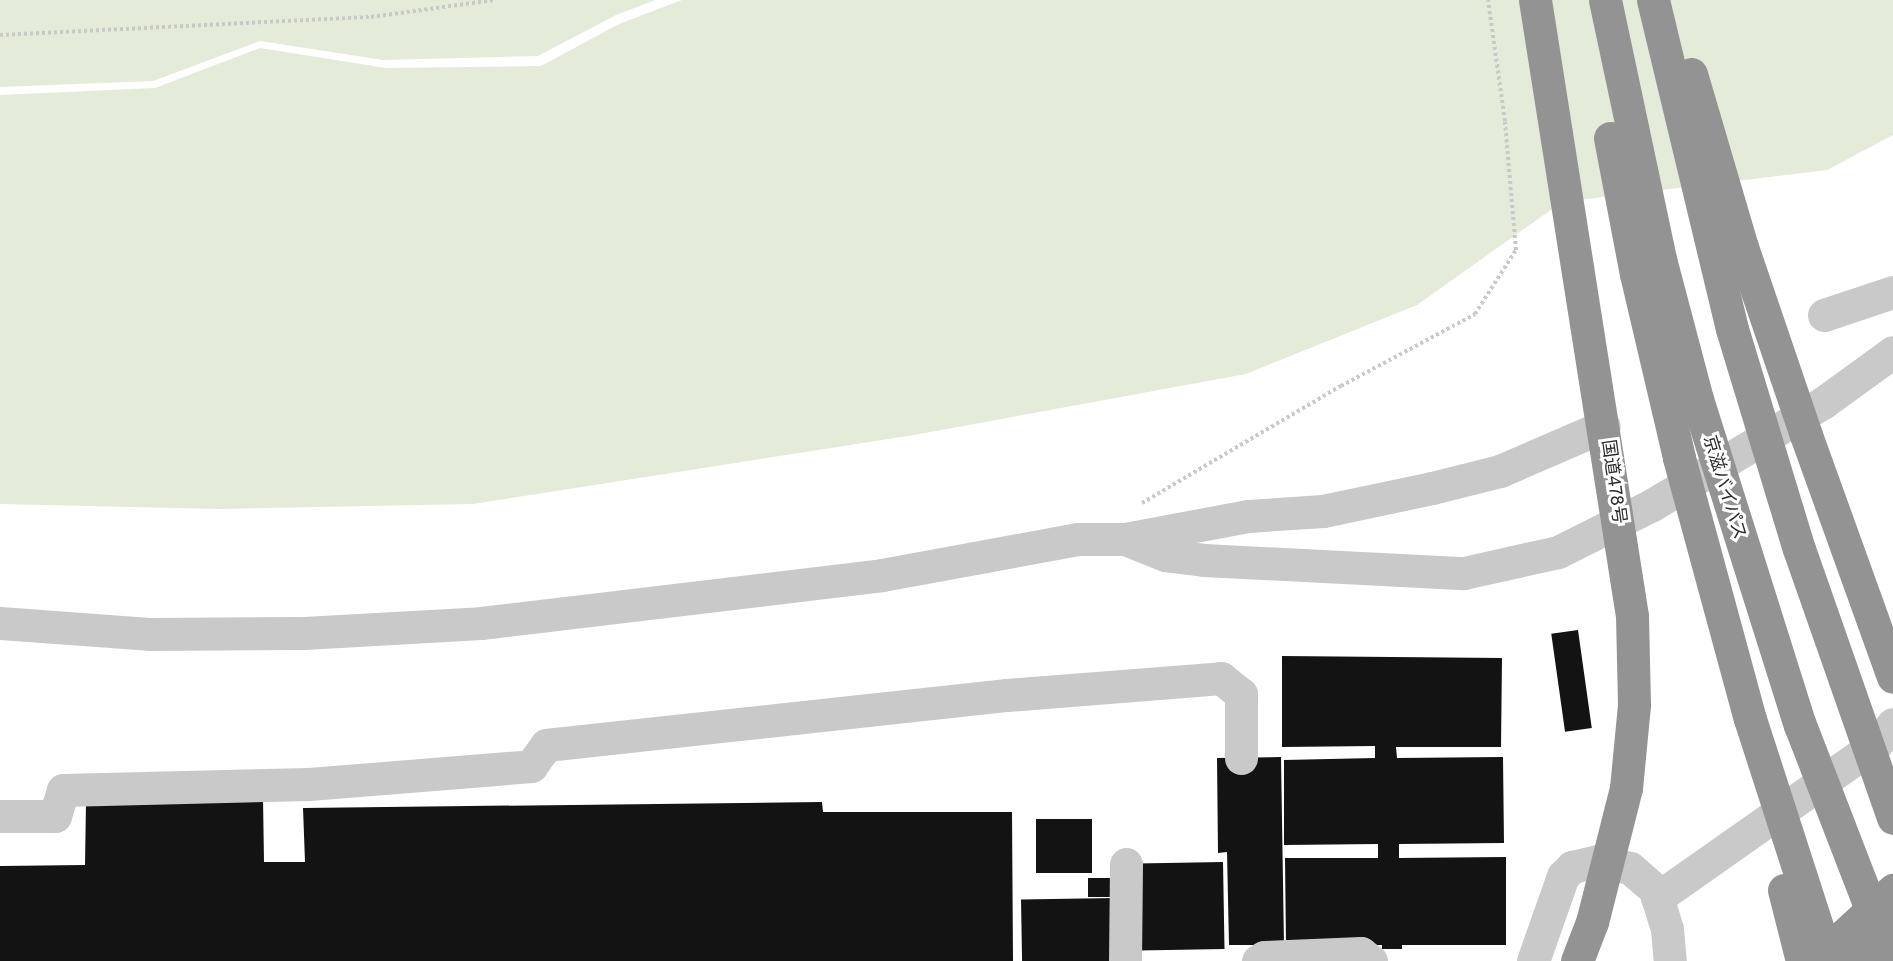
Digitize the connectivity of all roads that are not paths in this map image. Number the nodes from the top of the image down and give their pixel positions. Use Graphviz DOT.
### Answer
graph roads {
  1 [pos="1535,0"];
  2 [pos="1586,0"];
  3 [pos="1605,0"];
  4 [pos="1653,0"];
  5 [pos="1670,0"];
  6 [pos="1893,292"];
  7 [pos="1824,315"];
  8 [pos="1893,352"];
  9 [pos="1604,426"];
  10 [pos="1103,534"];
  11 [pos="0,623"];
  12 [pos="1893,677"];
  13 [pos="1750,719"];
  14 [pos="1893,724"];
  15 [pos="1241,758"];
  16 [pos="0,816"];
  17 [pos="1893,818"];
  18 [pos="1126,864"];
  19 [pos="1893,890"];
  20 [pos="1657,898"];
  21 [pos="1893,928"];
  22 [pos="1125,961"];
  23 [pos="1258,961"];
  24 [pos="1371,961"];
  25 [pos="1533,961"];
  26 [pos="1577,961"];
  27 [pos="1670,961"];
  28 [pos="1802,961"];
  29 [pos="1816,961"];
  30 [pos="1828,961"];
  31 [pos="1857,961"];
  32 [pos="1891,961"];
  1 -- 9 [label="highway, 国道478号, bridge"];
  2 -- 13 [label="highway, bridge"];
  3 -- 32 [label="highway, 京滋バイパス, bridge"];
  4 -- 17 [label="highway, bridge"];
  5 -- 12 [label="highway, bridge"];
  6 -- 7 [label="street"];
  8 -- 10 [label="street"];
  9 -- 10 [label="street"];
  9 -- 26 [label="highway, 国道478号, bridge"];
  10 -- 11 [label="street"];
  13 -- 28 [label="highway, bridge"];
  13 -- 30 [label="highway, bridge"];
  14 -- 20 [label="street"];
  15 -- 16 [label="street"];
  18 -- 22 [label="street"];
  19 -- 29 [label="highway"];
  20 -- 25 [label="street"];
  20 -- 27 [label="street"];
  21 -- 31 [label="highway"];
  23 -- 24 [label="street"];
}
